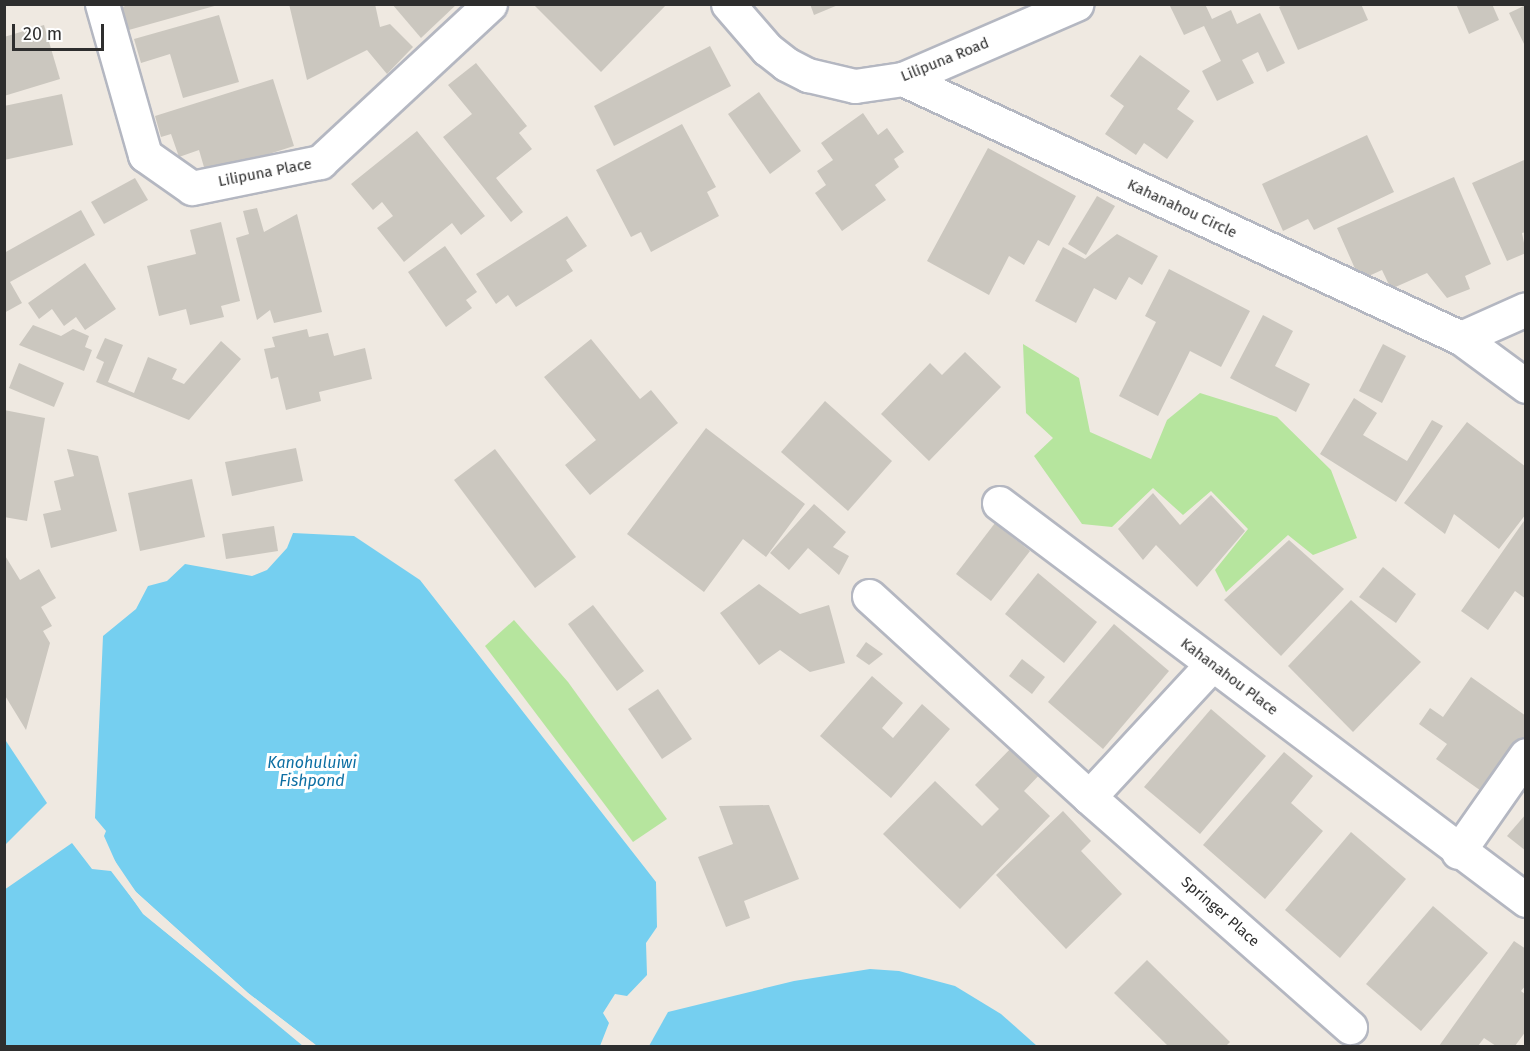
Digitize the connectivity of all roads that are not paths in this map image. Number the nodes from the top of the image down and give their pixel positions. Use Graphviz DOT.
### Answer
graph roads {
  1 [pos="102,4"];
  2 [pos="490,4"];
  3 [pos="728,4"];
  4 [pos="1076,4"];
  5 [pos="903,79"];
  6 [pos="1526,309"];
  7 [pos="1461,338"];
  8 [pos="1526,386"];
  9 [pos="999,503"];
  10 [pos="869,596"];
  11 [pos="1212,664"];
  12 [pos="1526,755"];
  13 [pos="1089,797"];
  14 [pos="1458,852"];
  15 [pos="1526,900"];
  16 [pos="1350,1027"];
  1 -- 2 [label="street, Lilipuna Place"];
  3 -- 5 [label="street, Lilipuna Road"];
  4 -- 5 [label="street, Lilipuna Road"];
  5 -- 7 [label="street, Kahanahou Circle"];
  6 -- 7 [label="street"];
  7 -- 8 [label="street, Kahanahou Circle"];
  9 -- 11 [label="street, Kahanahou Place"];
  10 -- 13 [label="street, Springer Place"];
  11 -- 13 [label="street"];
  11 -- 14 [label="street, Kahanahou Place"];
  12 -- 14 [label="street"];
  13 -- 16 [label="street, Springer Place"];
  14 -- 15 [label="street, Kahanahou Place"];
}
